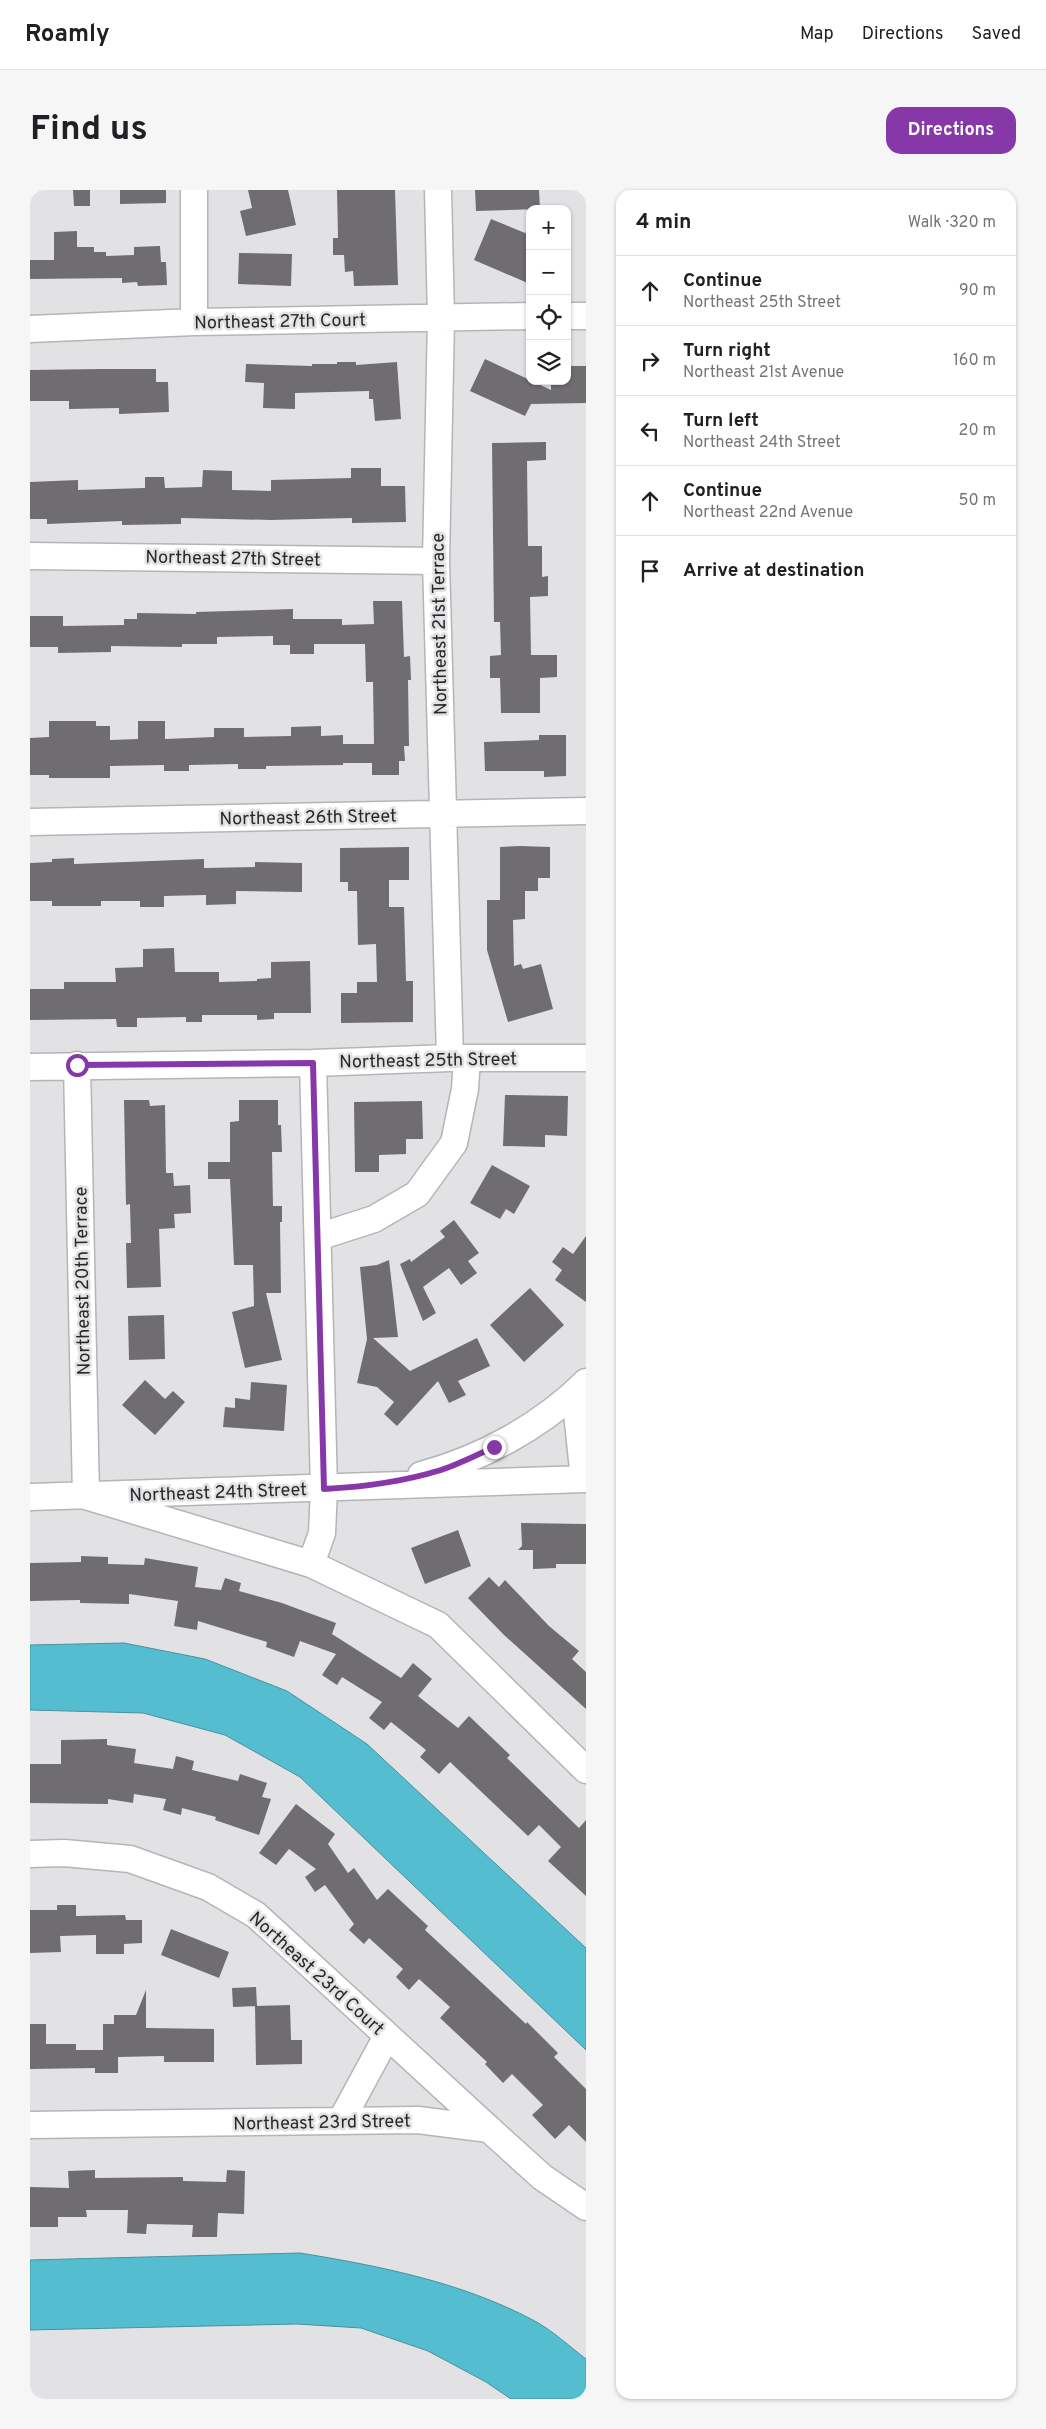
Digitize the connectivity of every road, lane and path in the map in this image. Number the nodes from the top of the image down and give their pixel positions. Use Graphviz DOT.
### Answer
graph roads {
  1 [pos="194,190"];
  2 [pos="438,190"];
  3 [pos="526,316"];
  4 [pos="571,316"];
  5 [pos="586,316"];
  6 [pos="441,318"];
  7 [pos="194,322"];
  8 [pos="30,329"];
  9 [pos="30,556"];
  10 [pos="436,561"];
  11 [pos="586,811"];
  12 [pos="444,814"];
  13 [pos="30,822"];
  14 [pos="458,1058"];
  15 [pos="586,1058"];
  16 [pos="313,1063"];
  17 [pos="77,1065"];
  18 [pos="30,1067"];
  19 [pos="318,1237"];
  20 [pos="580,1388"];
  21 [pos="585,1479"];
  22 [pos="367,1487"];
  23 [pos="324,1489"];
  24 [pos="86,1496"];
  25 [pos="30,1497"];
  26 [pos="311,1564"];
  27 [pos="586,1770"];
  28 [pos="30,1854"];
  29 [pos="387,2036"];
  30 [pos="342,2121"];
  31 [pos="30,2125"];
  32 [pos="489,2129"];
  33 [pos="586,2207"];
  1 -- 7 [label="street"];
  2 -- 6 [label="street, Northeast 21st Terrace"];
  3 -- 6 [label="street, Northeast 27th Court"];
  4 -- 5 [label="street"];
  6 -- 7 [label="street, Northeast 27th Court"];
  6 -- 10 [label="street, Northeast 21st Terrace"];
  7 -- 8 [label="street, Northeast 27th Court"];
  9 -- 10 [label="street, Northeast 27th Street"];
  10 -- 12 [label="street, Northeast 21st Terrace"];
  11 -- 12 [label="street, Northeast 26th Street"];
  12 -- 13 [label="street, Northeast 26th Street"];
  12 -- 14 [label="street, Northeast 21st Terrace"];
  14 -- 15 [label="street, Northeast 25th Street"];
  14 -- 16 [label="street, Northeast 25th Street"];
  14 -- 19 [label="street, Northeast 21st Terrace"];
  16 -- 17 [label="street, Northeast 25th Street"];
  16 -- 19 [label="street"];
  17 -- 18 [label="street, Northeast 25th Street"];
  17 -- 24 [label="street, Northeast 20th Terrace"];
  19 -- 23 [label="street"];
  20 -- 21 [label="street"];
  20 -- 22 [label="street"];
  21 -- 22 [label="street, Northeast 24th Street"];
  22 -- 23 [label="street, Northeast 24th Street"];
  23 -- 24 [label="street, Northeast 24th Street"];
  23 -- 26 [label="street"];
  24 -- 25 [label="street, Northeast 24th Street"];
  24 -- 26 [label="street"];
  26 -- 27 [label="street"];
  28 -- 29 [label="street, Northeast 23rd Court"];
  29 -- 30 [label="street"];
  29 -- 32 [label="street, Northeast 23rd Court"];
  30 -- 31 [label="street, Northeast 23rd Street"];
  30 -- 32 [label="street, Northeast 23rd Street"];
  32 -- 33 [label="street"];
}
